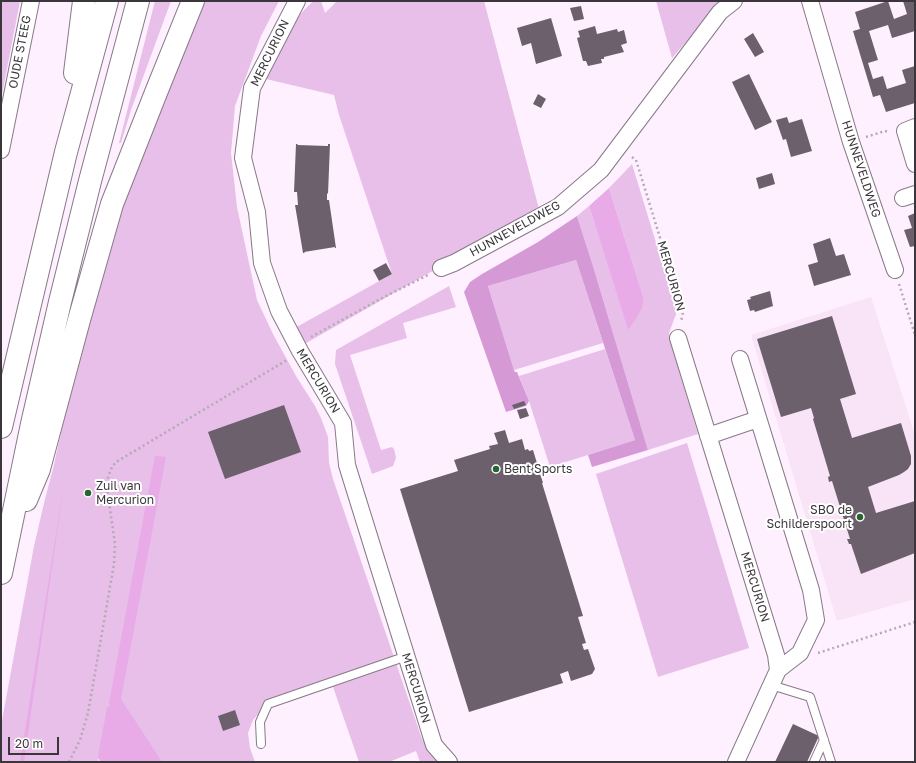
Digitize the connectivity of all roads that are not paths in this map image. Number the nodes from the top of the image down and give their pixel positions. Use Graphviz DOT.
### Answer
graph roads {
  1 [pos="31,1"];
  2 [pos="84,1"];
  3 [pos="107,1"];
  4 [pos="138,1"];
  5 [pos="193,1"];
  6 [pos="296,1"];
  7 [pos="734,1"];
  8 [pos="810,1"];
  9 [pos="904,131"];
  10 [pos="1,150"];
  11 [pos="66,152"];
  12 [pos="915,164"];
  13 [pos="441,268"];
  14 [pos="895,270"];
  15 [pos="678,338"];
  16 [pos="740,359"];
  17 [pos="758,419"];
  18 [pos="1,427"];
  19 [pos="708,436"];
  20 [pos="6,549"];
  21 [pos="1,573"];
  22 [pos="407,656"];
  23 [pos="778,670"];
  24 [pos="771,685"];
  25 [pos="824,740"];
  26 [pos="261,744"];
  27 [pos="449,762"];
  28 [pos="736,762"];
  29 [pos="814,762"];
  30 [pos="831,762"];
  1 -- 10 [label="street, OUDE STEEG"];
  2 -- 11 [label="highway"];
  3 -- 11 [label="highway"];
  4 -- 20 [label="highway"];
  5 -- 20 [label="highway"];
  6 -- 22 [label="street, MERCURION"];
  7 -- 13 [label="street, HUNNEVELDWEG"];
  8 -- 14 [label="street, HUNNEVELDWEG"];
  9 -- 12 [label="street"];
  11 -- 18 [label="highway"];
  15 -- 19 [label="street, MERCURION"];
  16 -- 17 [label="street"];
  17 -- 19 [label="street"];
  17 -- 23 [label="street"];
  19 -- 23 [label="street, MERCURION"];
  20 -- 21 [label="highway"];
  22 -- 26 [label="lane"];
  22 -- 27 [label="street, MERCURION"];
  23 -- 24 [label="street"];
  24 -- 25 [label="lane"];
  24 -- 28 [label="street"];
  25 -- 29 [label="lane"];
  25 -- 30 [label="lane"];
}
